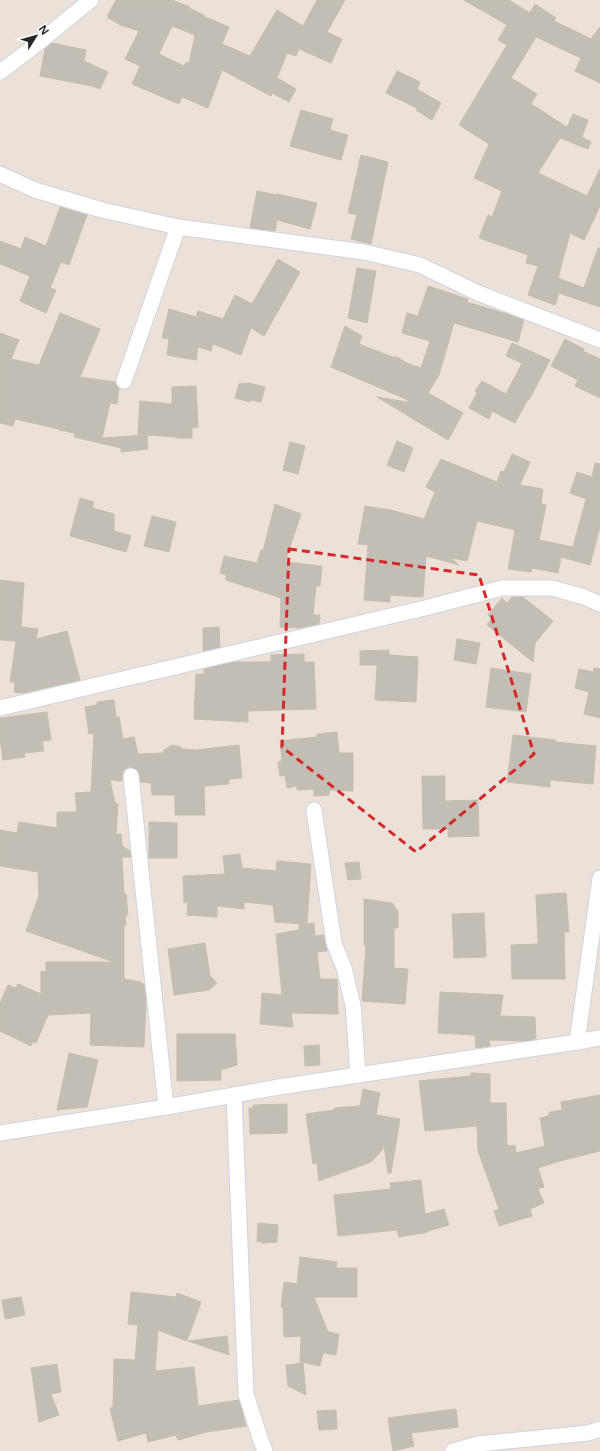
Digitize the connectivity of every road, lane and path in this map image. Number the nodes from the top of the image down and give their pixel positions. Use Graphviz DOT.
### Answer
graph roads {
  1 [pos="91,0"];
  2 [pos="0,72"];
  3 [pos="0,174"];
  4 [pos="178,227"];
  5 [pos="600,340"];
  6 [pos="124,381"];
  7 [pos="600,604"];
  8 [pos="0,708"];
  9 [pos="130,776"];
  10 [pos="314,810"];
  11 [pos="600,878"];
  12 [pos="600,1038"];
  13 [pos="577,1042"];
  14 [pos="358,1075"];
  15 [pos="234,1095"];
  16 [pos="166,1107"];
  17 [pos="0,1133"];
  18 [pos="600,1429"];
  19 [pos="265,1451"];
  20 [pos="453,1451"];
  1 -- 2 [label="street"];
  3 -- 4 [label="street"];
  4 -- 5 [label="street"];
  4 -- 6 [label="street"];
  7 -- 8 [label="street"];
  9 -- 16 [label="street"];
  10 -- 14 [label="street"];
  11 -- 13 [label="street"];
  12 -- 13 [label="street"];
  13 -- 14 [label="street"];
  14 -- 15 [label="street"];
  15 -- 16 [label="street"];
  15 -- 19 [label="street"];
  16 -- 17 [label="street"];
  18 -- 20 [label="street"];
}
